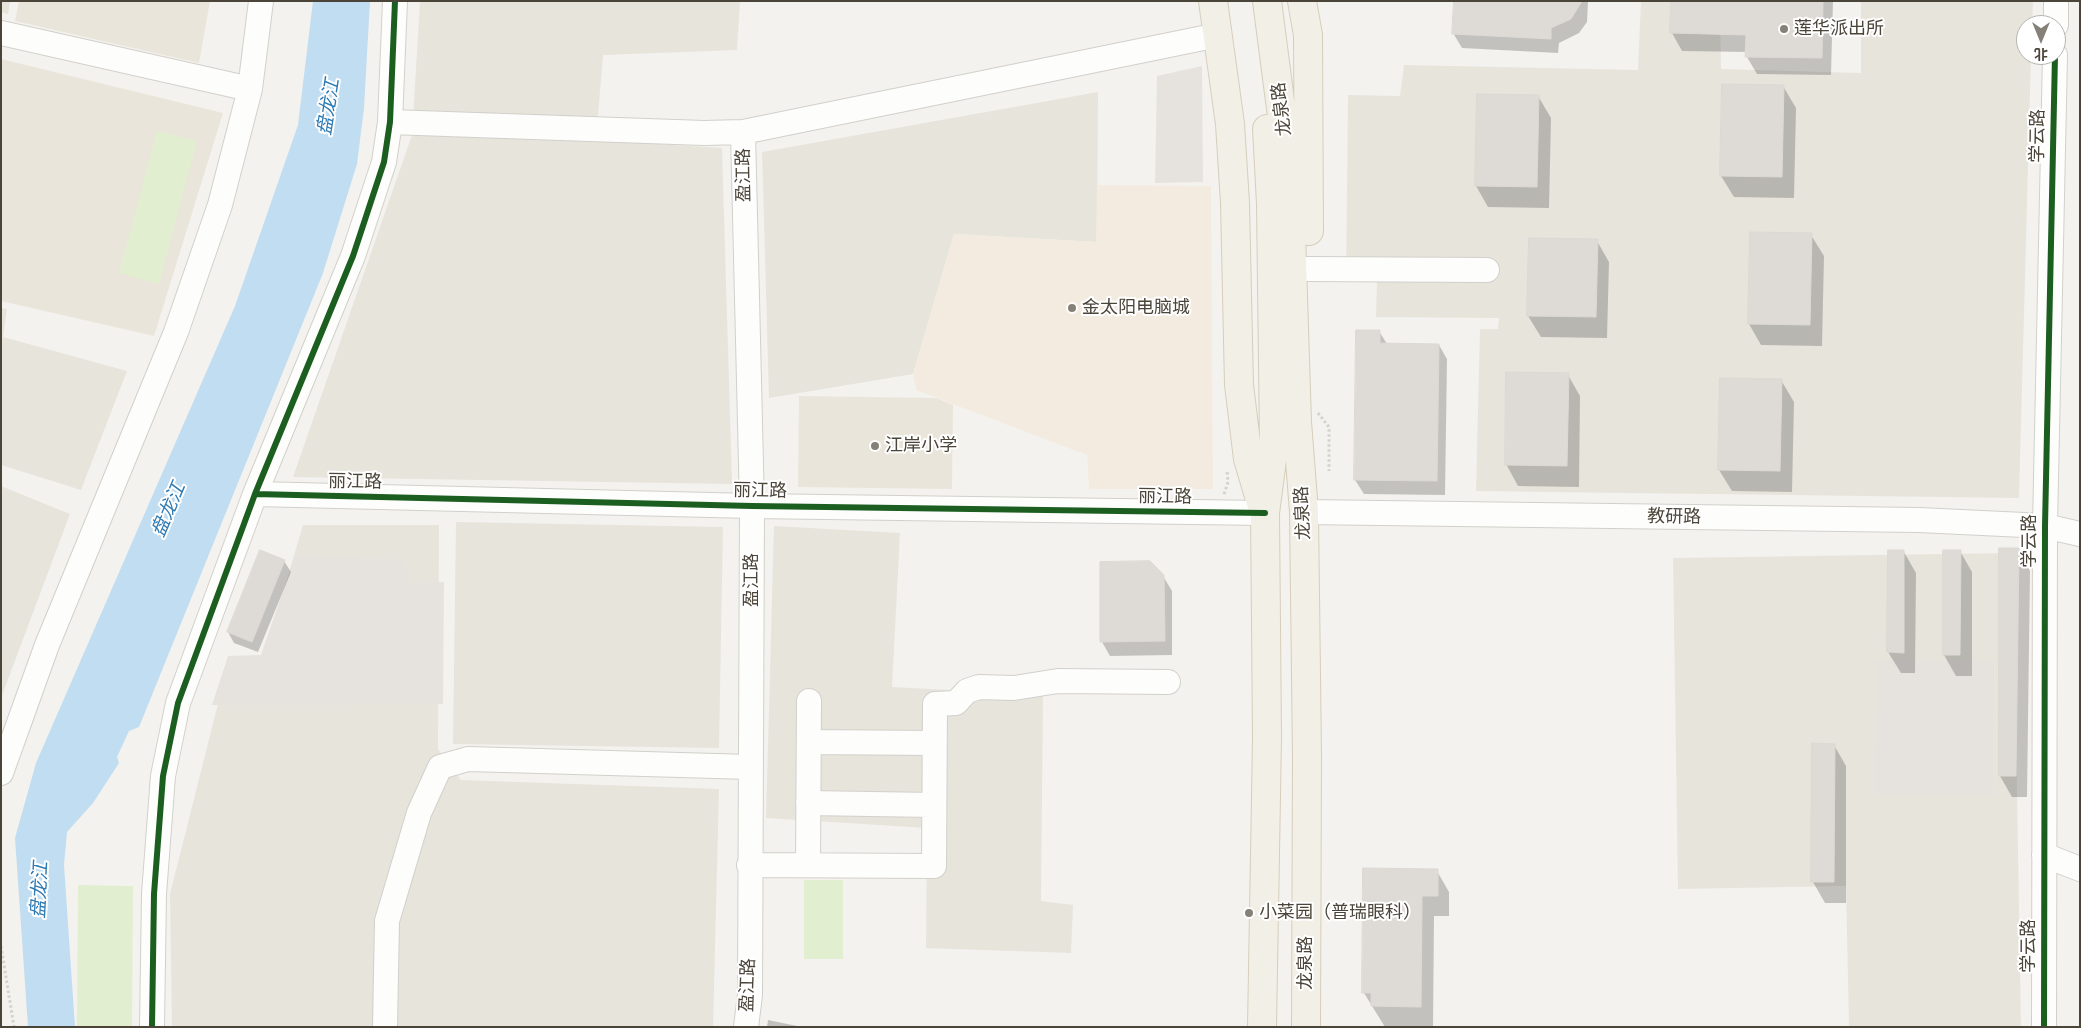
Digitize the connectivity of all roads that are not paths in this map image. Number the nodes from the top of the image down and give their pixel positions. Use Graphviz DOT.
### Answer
graph roads {
  1 [pos="261,1"];
  2 [pos="395,1"];
  3 [pos="1213,1"];
  4 [pos="1228,1"];
  5 [pos="1253,1"];
  6 [pos="1267,1"];
  7 [pos="1283,1"];
  8 [pos="1302,1"];
  9 [pos="2056,1"];
  10 [pos="2056,15"];
  11 [pos="1,33"];
  12 [pos="1218,36"];
  13 [pos="1275,63"];
  14 [pos="2055,65"];
  15 [pos="250,89"];
  16 [pos="390,122"];
  17 [pos="743,132"];
  18 [pos="1307,268"];
  19 [pos="1487,270"];
  20 [pos="1294,323"];
  21 [pos="255,494"];
  22 [pos="752,506"];
  23 [pos="1304,512"];
  24 [pos="1265,513"];
  25 [pos="2045,526"];
  26 [pos="2080,534"];
  27 [pos="1168,682"];
  28 [pos="809,701"];
  29 [pos="809,742"];
  30 [pos="934,742"];
  31 [pos="751,767"];
  32 [pos="1,773"];
  33 [pos="808,804"];
  34 [pos="934,805"];
  35 [pos="2044,854"];
  36 [pos="749,865"];
  37 [pos="808,865"];
  38 [pos="2080,869"];
  39 [pos="152,1027"];
  40 [pos="385,1027"];
  41 [pos="746,1027"];
  42 [pos="1262,1027"];
  43 [pos="1306,1027"];
  44 [pos="2044,1027"];
  1 -- 15 [label="street"];
  2 -- 16 [label="street"];
  3 -- 12 [label="main road"];
  4 -- 24 [label="main road"];
  5 -- 13 [label="main road, 龙泉路"];
  6 -- 13 [label="main road, 龙泉路"];
  7 -- 13 [label="main road"];
  8 -- 18 [label="main road"];
  9 -- 10 [label="street"];
  11 -- 15 [label="street"];
  12 -- 17 [label="street"];
  12 -- 24 [label="main road"];
  13 -- 20 [label="main road, 龙泉路"];
  13 -- 24 [label="main road, 龙泉路"];
  14 -- 25 [label="street, 学云路"];
  15 -- 32 [label="street"];
  16 -- 17 [label="street"];
  16 -- 21 [label="street"];
  17 -- 22 [label="street, 盈江路"];
  18 -- 19 [label="street"];
  18 -- 20 [label="main road"];
  20 -- 23 [label="main road, 龙泉路"];
  21 -- 22 [label="street, 丽江路"];
  21 -- 39 [label="street"];
  22 -- 24 [label="street, 丽江路"];
  22 -- 31 [label="street, 盈江路"];
  23 -- 25 [label="street, 教研路"];
  23 -- 43 [label="main road, 龙泉路"];
  24 -- 42 [label="main road, 龙泉路"];
  25 -- 26 [label="street, 教研路"];
  25 -- 35 [label="street, 学云路"];
  27 -- 30 [label="street"];
  28 -- 29 [label="street"];
  29 -- 30 [label="street"];
  29 -- 33 [label="street"];
  30 -- 34 [label="street"];
  31 -- 36 [label="street, 盈江路"];
  31 -- 40 [label="street"];
  33 -- 34 [label="street"];
  33 -- 37 [label="street"];
  34 -- 37 [label="street"];
  35 -- 38 [label="street"];
  35 -- 44 [label="street, 学云路"];
  36 -- 37 [label="street"];
  36 -- 41 [label="street, 盈江路"];
}
